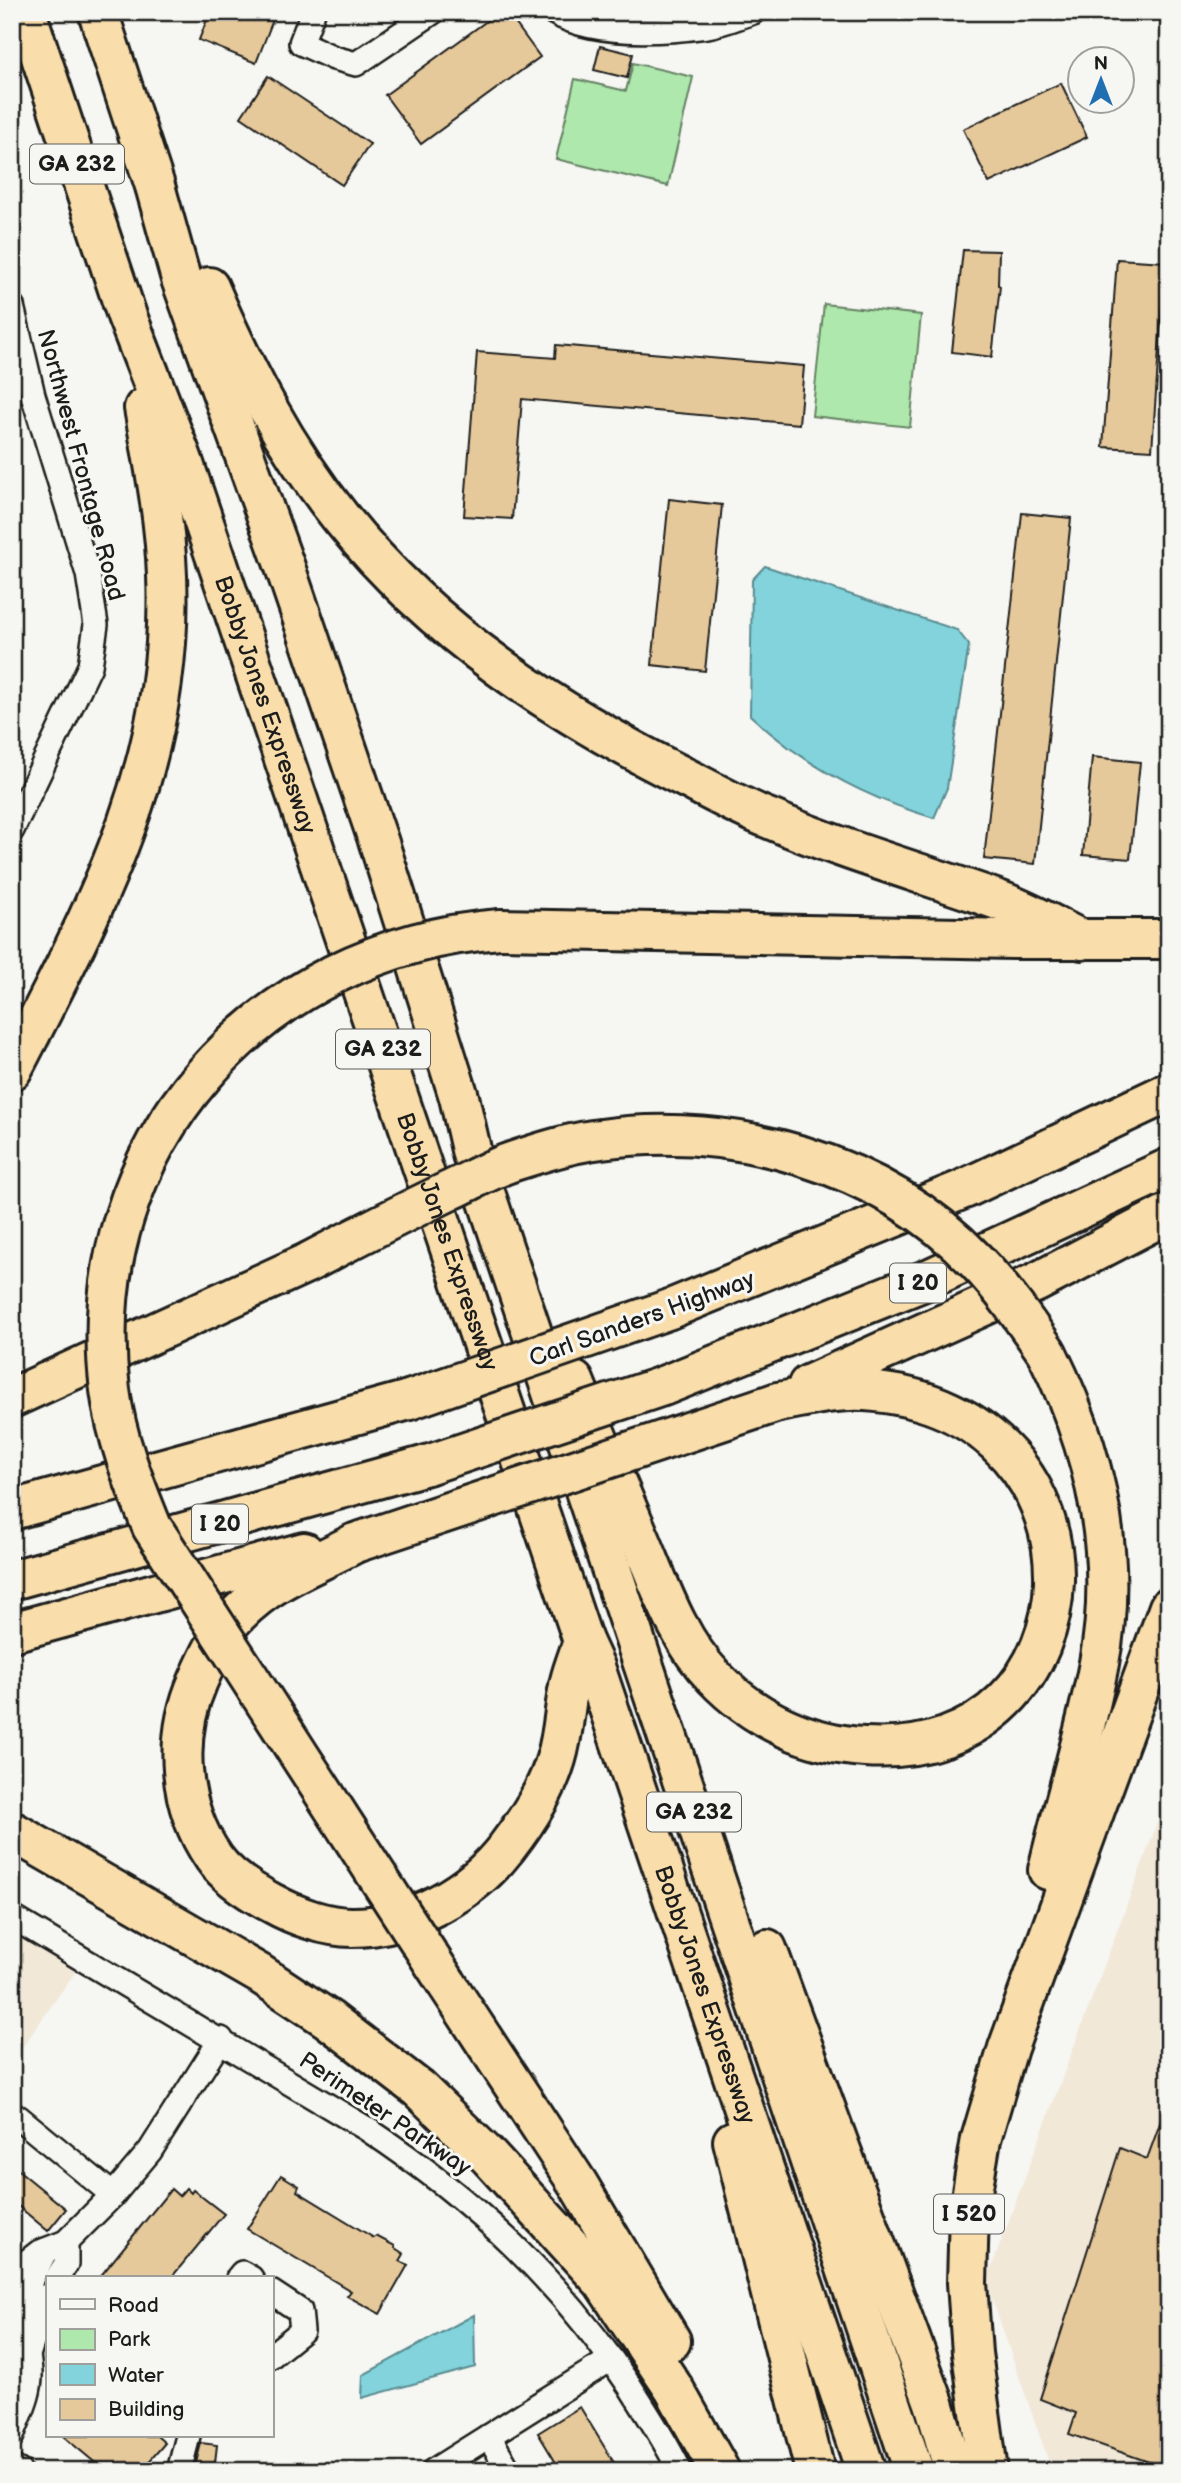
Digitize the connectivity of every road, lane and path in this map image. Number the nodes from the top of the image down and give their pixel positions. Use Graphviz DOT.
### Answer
graph roads {
  1 [pos="26,12"];
  2 [pos="98,12"];
  3 [pos="313,12"];
  4 [pos="433,12"];
  5 [pos="553,12"];
  6 [pos="753,12"];
  7 [pos="155,186"];
  8 [pos="12,306"];
  9 [pos="127,316"];
  10 [pos="12,830"];
  11 [pos="1169,939"];
  12 [pos="1082,940"];
  13 [pos="12,1070"];
  14 [pos="1169,1092"];
  15 [pos="459,1097"];
  16 [pos="1169,1168"];
  17 [pos="1169,1213"];
  18 [pos="12,1398"];
  19 [pos="778,1402"];
  20 [pos="12,1510"];
  21 [pos="355,1543"];
  22 [pos="12,1580"];
  23 [pos="1169,1607"];
  24 [pos="12,1632"];
  25 [pos="583,1641"];
  26 [pos="659,1711"];
  27 [pos="12,1831"];
  28 [pos="673,1894"];
  29 [pos="12,1917"];
  30 [pos="1040,1966"];
  31 [pos="221,2039"];
  32 [pos="18,2117"];
  33 [pos="113,2195"];
  34 [pos="56,2246"];
  35 [pos="58,2276"];
  36 [pos="273,2293"];
  37 [pos="32,2297"];
  38 [pos="273,2354"];
  39 [pos="28,2355"];
  40 [pos="611,2359"];
  41 [pos="12,2436"];
  42 [pos="489,2436"];
  43 [pos="187,2438"];
  44 [pos="12,2467"];
  45 [pos="19,2471"];
  46 [pos="179,2471"];
  47 [pos="433,2471"];
  48 [pos="509,2471"];
  49 [pos="680,2471"];
  50 [pos="720,2471"];
  51 [pos="739,2471"];
  52 [pos="815,2471"];
  53 [pos="866,2471"];
  54 [pos="914,2471"];
  55 [pos="954,2471"];
  56 [pos="988,2471"];
  1 -- 9 [label="highway, Bobby Jones Expressway / GA 232"];
  2 -- 7 [label="highway, Bobby Jones Expressway / GA 232"];
  3 -- 4 [label="street"];
  5 -- 6 [label="street"];
  7 -- 12 [label="highway"];
  7 -- 15 [label="highway, Bobby Jones Expressway / GA 232"];
  8 -- 10 [label="street, Northwest Frontage Road"];
  9 -- 13 [label="highway"];
  9 -- 25 [label="highway, Bobby Jones Expressway / GA 232"];
  11 -- 12 [label="highway"];
  12 -- 51 [label="highway, bridge"];
  14 -- 20 [label="highway, Carl Sanders Highway, bridge"];
  15 -- 19 [label="highway"];
  15 -- 26 [label="highway, Bobby Jones Expressway / GA 232"];
  16 -- 22 [label="highway, I 20, bridge"];
  17 -- 19 [label="highway"];
  18 -- 30 [label="highway, bridge"];
  19 -- 21 [label="highway, bridge"];
  21 -- 24 [label="highway"];
  21 -- 25 [label="highway"];
  23 -- 30 [label="highway"];
  25 -- 28 [label="highway, Bobby Jones Expressway / GA 232"];
  26 -- 54 [label="highway, Bobby Jones Expressway / GA 232"];
  26 -- 55 [label="highway"];
  27 -- 50 [label="highway"];
  28 -- 52 [label="highway"];
  28 -- 53 [label="highway, Bobby Jones Expressway / GA 232"];
  29 -- 31 [label="street, Perimeter Parkway"];
  30 -- 56 [label="highway, I 520"];
  31 -- 33 [label="street"];
  31 -- 40 [label="street, Perimeter Parkway"];
  32 -- 33 [label="street"];
  33 -- 34 [label="street"];
  34 -- 35 [label="street"];
  34 -- 37 [label="street"];
  36 -- 38 [label="street"];
  37 -- 39 [label="street"];
  37 -- 39 [label="street"];
  39 -- 41 [label="street"];
  40 -- 42 [label="street"];
  40 -- 49 [label="street, Perimeter Parkway"];
  42 -- 47 [label="street"];
  42 -- 48 [label="street"];
  43 -- 46 [label="street"];
  44 -- 45 [label="street"];
}
